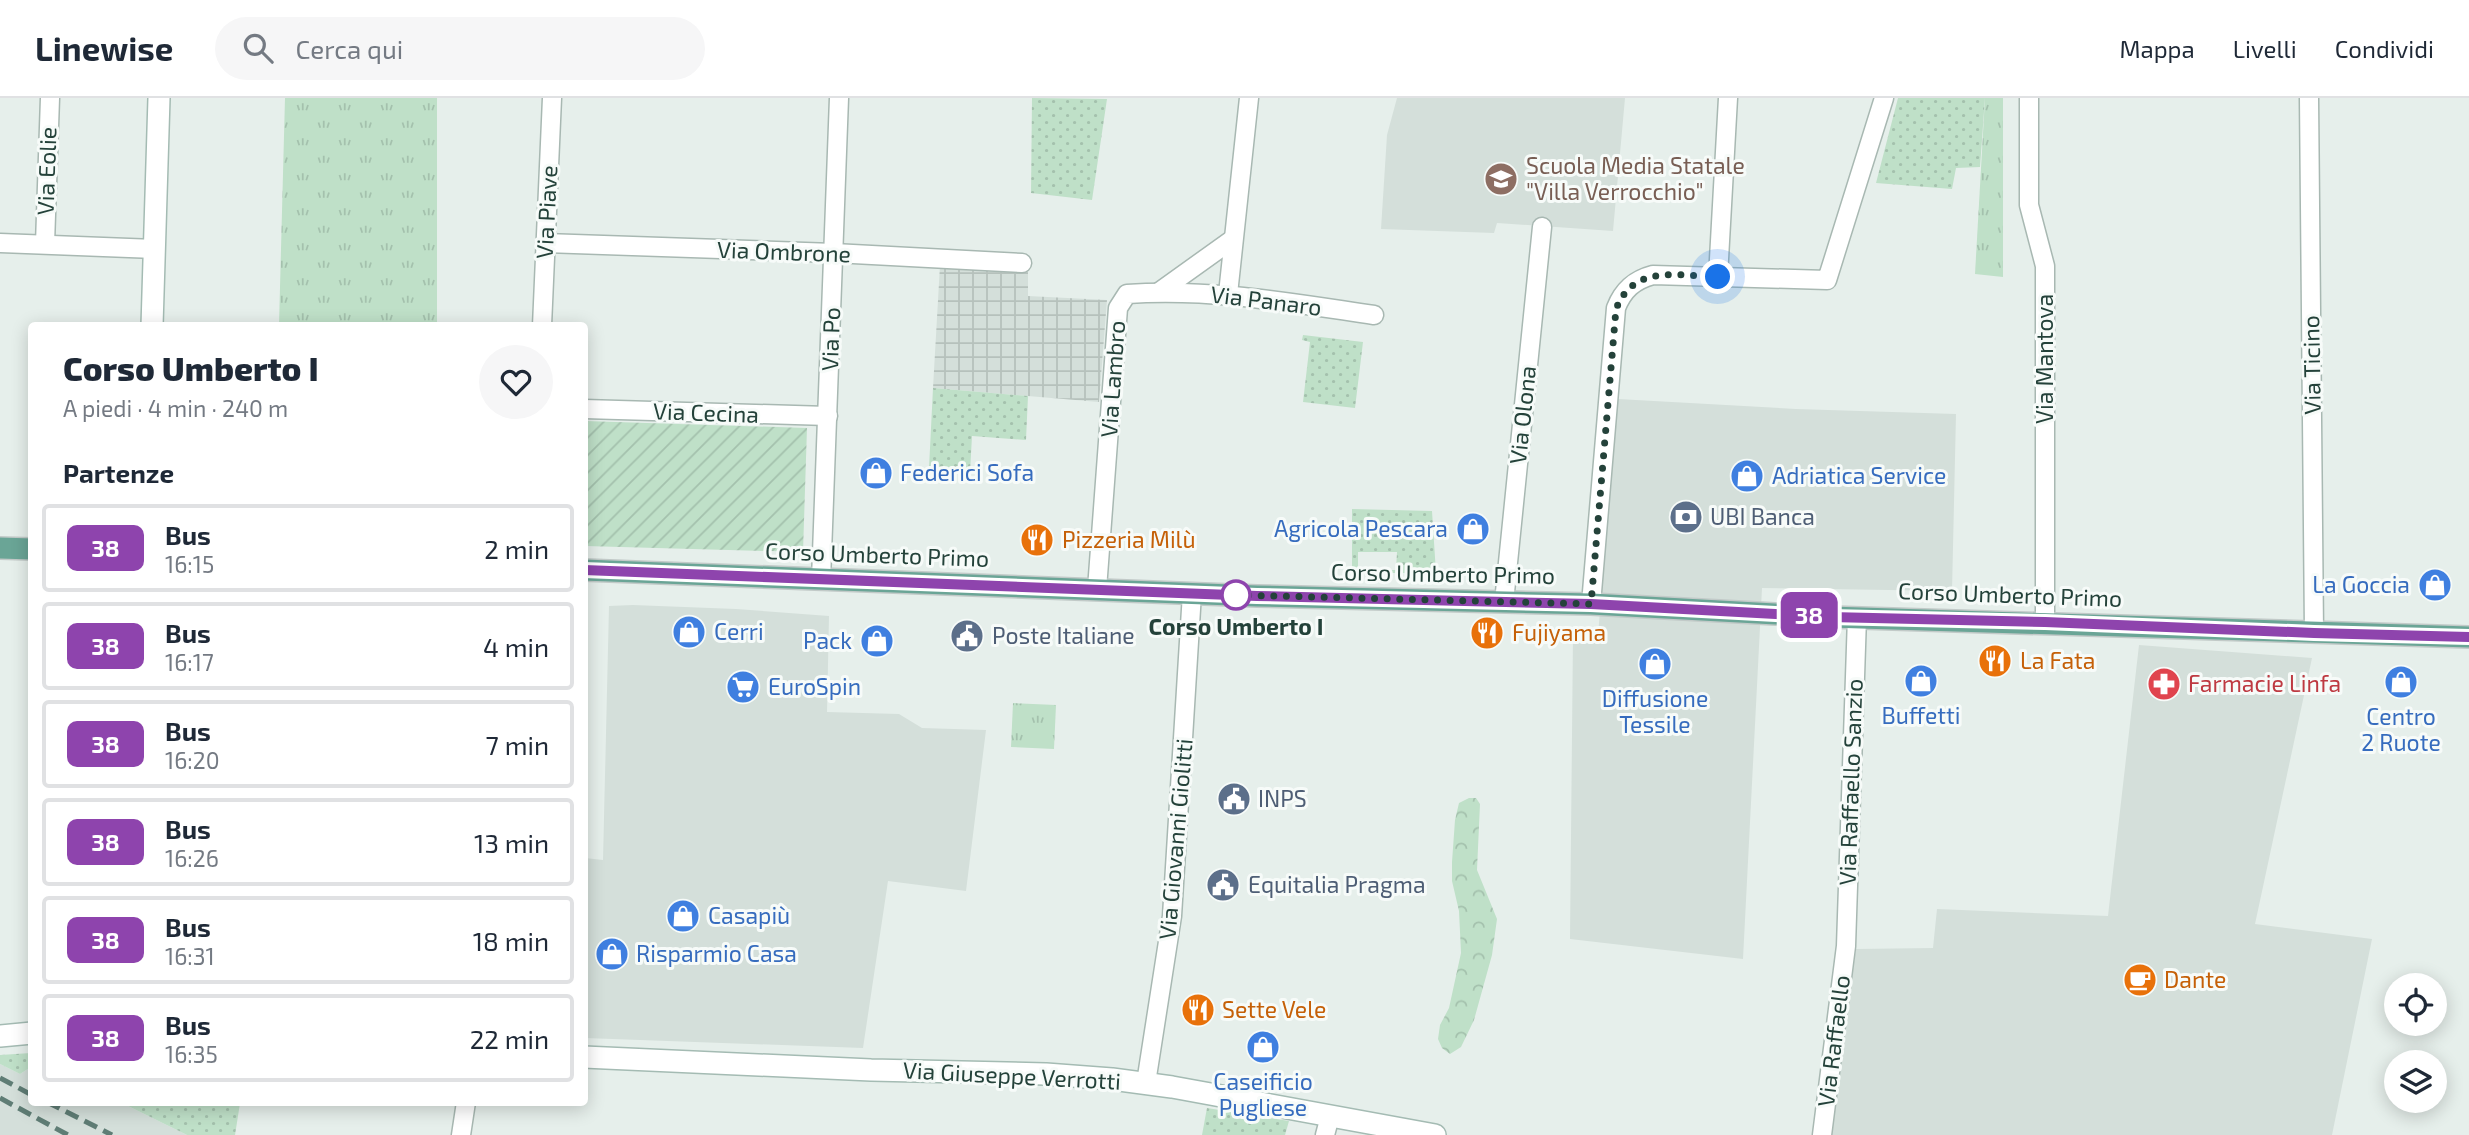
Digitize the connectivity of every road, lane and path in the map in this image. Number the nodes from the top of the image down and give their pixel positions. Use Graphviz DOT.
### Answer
graph roads {
  1 [pos="50,98"];
  2 [pos="159,98"];
  3 [pos="552,98"];
  4 [pos="839,98"];
  5 [pos="1249,98"];
  6 [pos="1728,98"];
  7 [pos="1885,98"];
  8 [pos="2029,98"];
  9 [pos="2309,98"];
  10 [pos="1542,227"];
  11 [pos="1233,239"];
  12 [pos="0,243"];
  13 [pos="545,243"];
  14 [pos="45,244"];
  15 [pos="156,249"];
  16 [pos="835,253"];
  17 [pos="1022,263"];
  18 [pos="1718,277"];
  19 [pos="1159,292"];
  20 [pos="1228,294"];
  21 [pos="1374,315"];
  22 [pos="152,322"];
  23 [pos="542,322"];
  24 [pos="588,409"];
  25 [pos="828,416"];
  26 [pos="0,548"];
  27 [pos="28,549"];
  28 [pos="588,570"];
  29 [pos="821,580"];
  30 [pos="1097,589"];
  31 [pos="1192,593"];
  32 [pos="1504,602"];
  33 [pos="1591,604"];
  34 [pos="1857,617"];
  35 [pos="2045,622"];
  36 [pos="2314,633"];
  37 [pos="2469,637"];
  38 [pos="1846,946"];
  39 [pos="28,1034"];
  40 [pos="0,1037"];
  41 [pos="588,1057"];
  42 [pos="1146,1083"];
  43 [pos="465,1106"];
  44 [pos="1327,1125"];
  45 [pos="461,1135"];
  46 [pos="1435,1135"];
  47 [pos="1822,1135"];
  1 -- 14 [label="street, Via Eolie"];
  2 -- 15 [label="street"];
  3 -- 13 [label="street, Via Piave"];
  4 -- 16 [label="street, Via Po"];
  5 -- 11 [label="street"];
  6 -- 18 [label="street"];
  7 -- 18 [label="street"];
  8 -- 35 [label="street, Via Mantova"];
  9 -- 36 [label="street, Via Ticino"];
  10 -- 32 [label="street, Via Olona"];
  11 -- 19 [label="street, Via Lambro"];
  11 -- 20 [label="street"];
  12 -- 14 [label="street"];
  13 -- 16 [label="street, Via Ombrone"];
  13 -- 23 [label="street, Via Piave"];
  14 -- 15 [label="street"];
  15 -- 22 [label="street"];
  16 -- 17 [label="street, Via Ombrone"];
  16 -- 25 [label="street, Via Po"];
  18 -- 33 [label="street"];
  19 -- 20 [label="street, Via Panaro"];
  19 -- 30 [label="street, Via Lambro"];
  20 -- 21 [label="street, Via Panaro"];
  24 -- 25 [label="street, Via Cecina"];
  25 -- 29 [label="street, Via Po"];
  26 -- 27 [label="main road"];
  28 -- 29 [label="main road, Corso Umberto Primo"];
  29 -- 30 [label="main road, Corso Umberto Primo"];
  30 -- 31 [label="main road, Corso Umberto Primo"];
  31 -- 32 [label="main road, Corso Umberto Primo"];
  31 -- 42 [label="street, Via Giovanni Giolitti"];
  32 -- 33 [label="main road, Corso Umberto Primo"];
  33 -- 34 [label="main road, Corso Umberto Primo"];
  34 -- 35 [label="main road, Corso Umberto Primo"];
  34 -- 38 [label="street, Via Raffaello Sanzio"];
  35 -- 36 [label="main road, Corso Umberto Primo"];
  36 -- 37 [label="main road, Corso Umberto Primo"];
  38 -- 47 [label="street, Via Raffaello"];
  39 -- 40 [label="street"];
  41 -- 42 [label="street, Via Giuseppe Verrotti"];
  42 -- 44 [label="street, Via Giuseppe Verrotti"];
  43 -- 45 [label="street"];
  44 -- 46 [label="street, Via Giuseppe Verrotti"];
}
